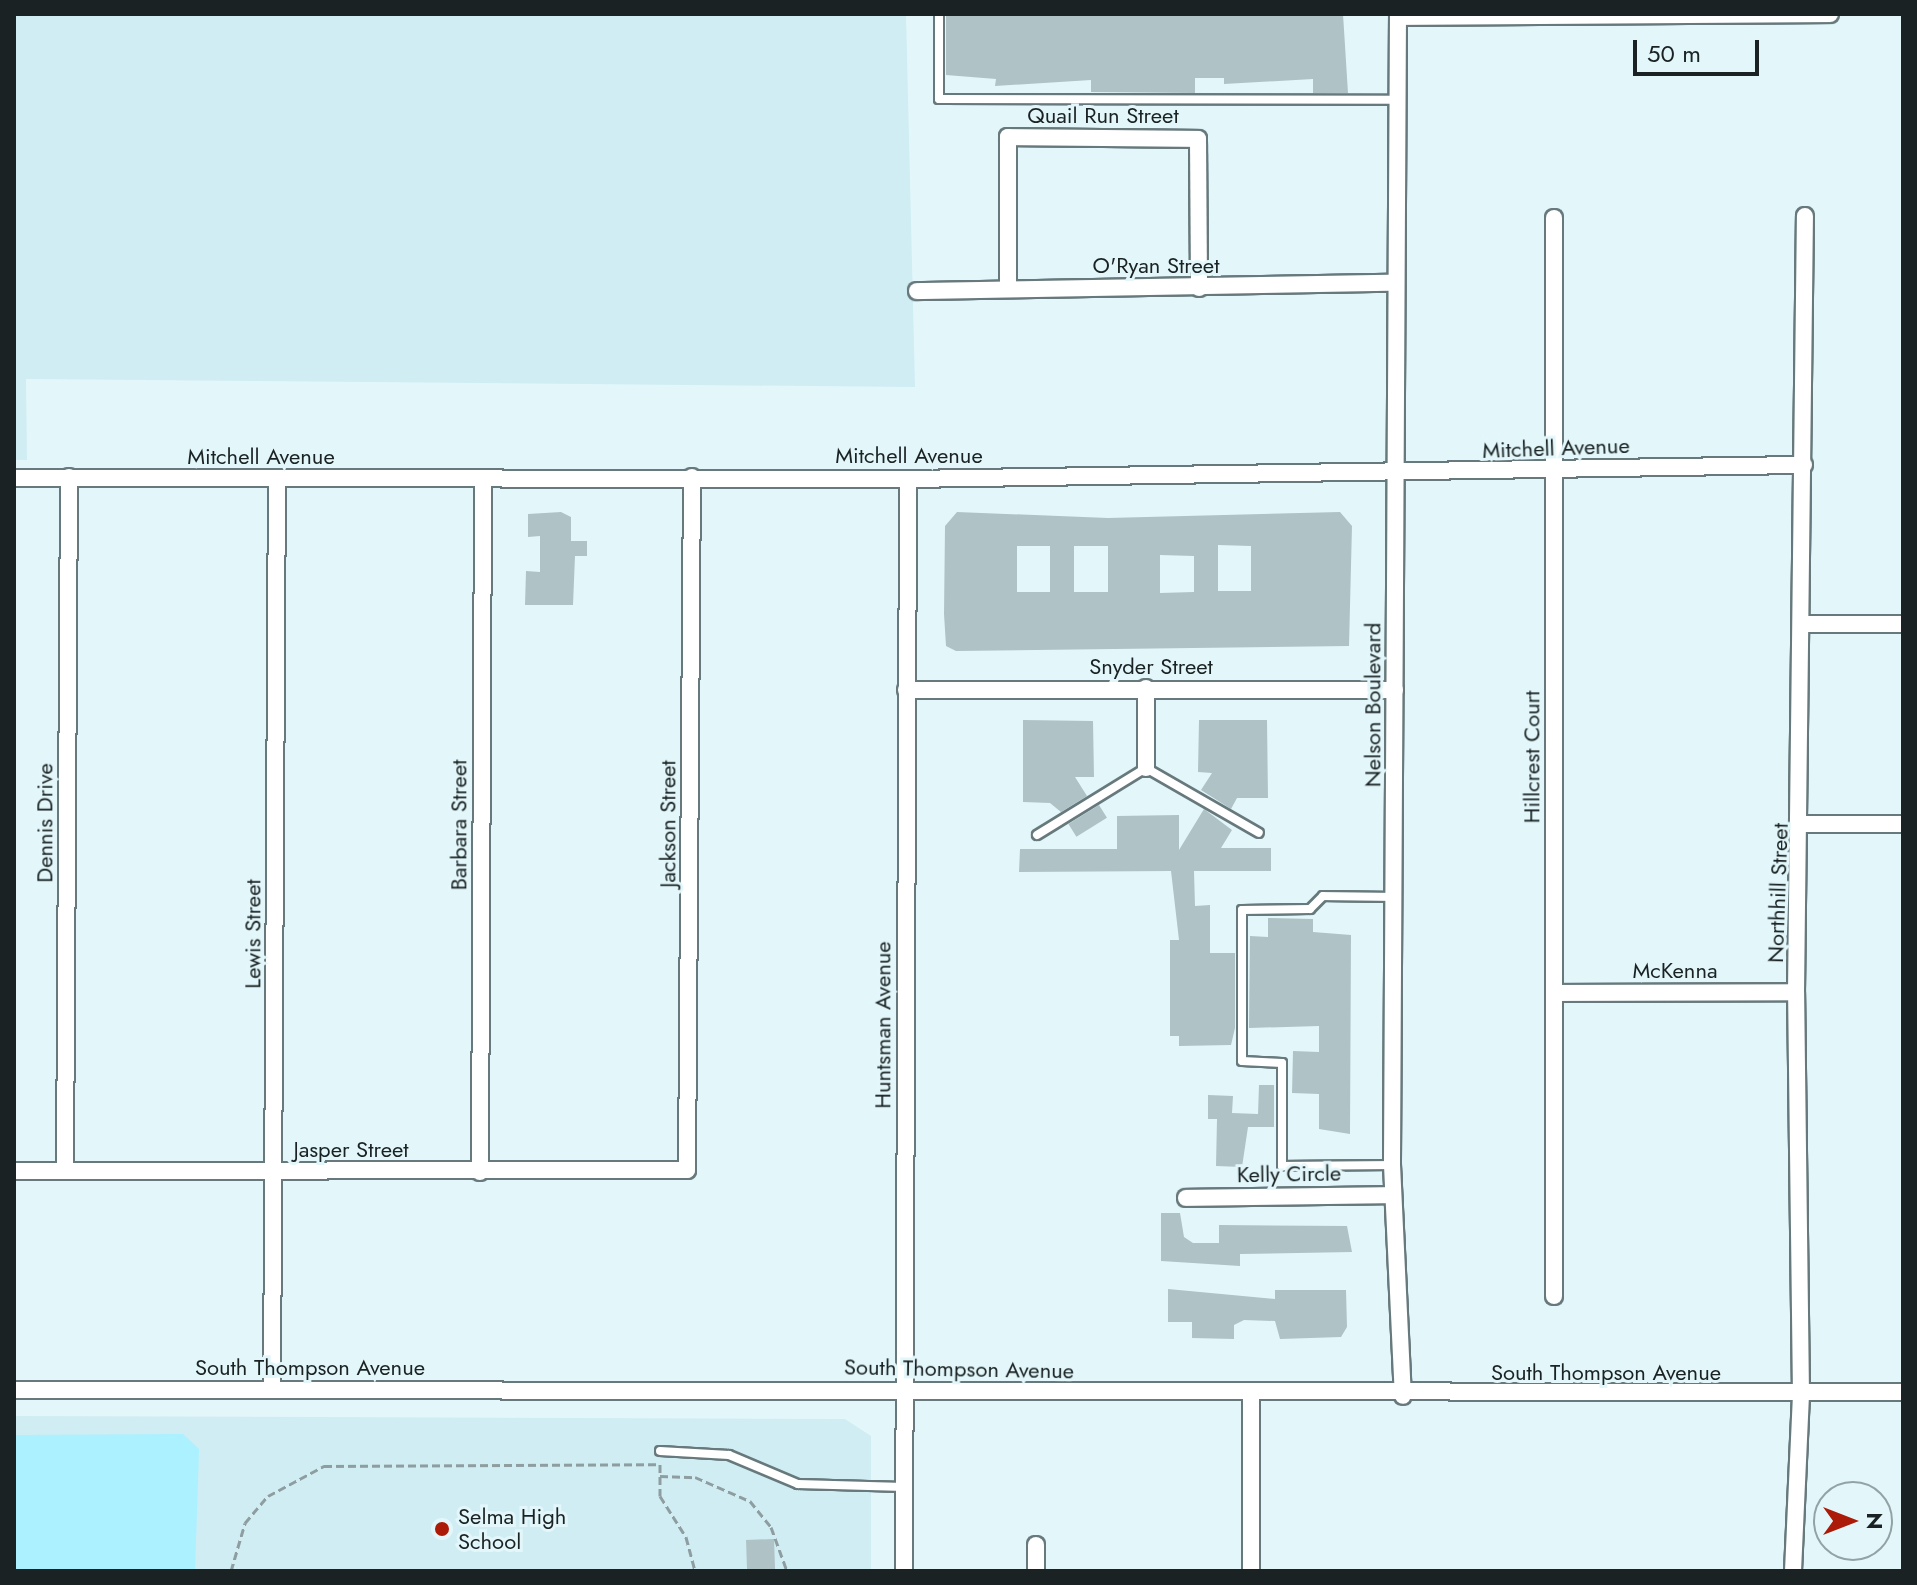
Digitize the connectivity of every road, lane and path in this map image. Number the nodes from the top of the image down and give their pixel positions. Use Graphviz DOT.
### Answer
graph roads {
  1 [pos="939,14"];
  2 [pos="1830,15"];
  3 [pos="1398,16"];
  4 [pos="1397,100"];
  5 [pos="1805,216"];
  6 [pos="1554,218"];
  7 [pos="1395,283"];
  8 [pos="1199,288"];
  9 [pos="1008,289"];
  10 [pos="917,291"];
  11 [pos="1804,465"];
  12 [pos="1554,469"];
  13 [pos="1394,475"];
  14 [pos="69,477"];
  15 [pos="692,477"];
  16 [pos="14,478"];
  17 [pos="277,479"];
  18 [pos="483,479"];
  19 [pos="908,479"];
  20 [pos="1804,624"];
  21 [pos="1903,624"];
  22 [pos="1146,688"];
  23 [pos="906,690"];
  24 [pos="1395,690"];
  25 [pos="1146,768"];
  26 [pos="1803,824"];
  27 [pos="1903,824"];
  28 [pos="1259,833"];
  29 [pos="1037,835"];
  30 [pos="1394,897"];
  31 [pos="1796,992"];
  32 [pos="1554,993"];
  33 [pos="1392,1165"];
  34 [pos="65,1170"];
  35 [pos="687,1170"];
  36 [pos="14,1171"];
  37 [pos="273,1172"];
  38 [pos="480,1172"];
  39 [pos="1393,1195"];
  40 [pos="1186,1198"];
  41 [pos="1554,1296"];
  42 [pos="904,1389"];
  43 [pos="14,1390"];
  44 [pos="272,1390"];
  45 [pos="1903,1392"];
  46 [pos="1801,1395"];
  47 [pos="1251,1396"];
  48 [pos="1403,1396"];
  49 [pos="660,1451"];
  50 [pos="660,1476"];
  51 [pos="904,1487"];
  52 [pos="1036,1545"];
  53 [pos="231,1571"];
  54 [pos="695,1571"];
  55 [pos="787,1571"];
  56 [pos="904,1571"];
  57 [pos="1036,1571"];
  58 [pos="1251,1571"];
  59 [pos="1793,1571"];
  1 -- 4 [label="lane"];
  2 -- 3 [label="street"];
  3 -- 4 [label="street, Nelson Boulevard"];
  4 -- 7 [label="street, Nelson Boulevard"];
  5 -- 11 [label="street, Northhill Street"];
  6 -- 12 [label="street, Hillcrest Court"];
  7 -- 8 [label="street, O'Ryan Street"];
  7 -- 13 [label="street, Nelson Boulevard"];
  8 -- 9 [label="street, O'Ryan Street"];
  8 -- 9 [label="street, Quail Run Street"];
  9 -- 10 [label="street, O'Ryan Street"];
  11 -- 12 [label="street, Mitchell Avenue"];
  11 -- 20 [label="street, Northhill Street"];
  12 -- 13 [label="street, Mitchell Avenue"];
  12 -- 32 [label="street, Hillcrest Court"];
  13 -- 19 [label="street, Mitchell Avenue"];
  13 -- 24 [label="street, Nelson Boulevard"];
  14 -- 16 [label="street, Mitchell Avenue"];
  14 -- 17 [label="street, Mitchell Avenue"];
  14 -- 34 [label="street, Dennis Drive"];
  15 -- 18 [label="street, Mitchell Avenue"];
  15 -- 19 [label="street, Mitchell Avenue"];
  15 -- 35 [label="street, Jackson Street"];
  17 -- 18 [label="street, Mitchell Avenue"];
  17 -- 37 [label="street, Lewis Street"];
  18 -- 38 [label="street, Barbara Street"];
  19 -- 23 [label="street, Huntsman Avenue"];
  20 -- 21 [label="street"];
  20 -- 26 [label="street, Northhill Street"];
  22 -- 23 [label="street, Snyder Street"];
  22 -- 24 [label="street, Snyder Street"];
  22 -- 25 [label="street"];
  23 -- 42 [label="street, Huntsman Avenue"];
  24 -- 30 [label="street, Nelson Boulevard"];
  25 -- 28 [label="lane"];
  25 -- 29 [label="lane"];
  26 -- 27 [label="street"];
  26 -- 31 [label="street, Northhill Street"];
  30 -- 33 [label="street, Nelson Boulevard"];
  30 -- 33 [label="lane"];
  31 -- 32 [label="street, McKenna"];
  31 -- 46 [label="street, Northhill Street"];
  32 -- 41 [label="street, Hillcrest Court"];
  33 -- 39 [label="street, Nelson Boulevard"];
  34 -- 36 [label="street, Jasper Street"];
  34 -- 37 [label="street, Jasper Street"];
  35 -- 38 [label="street, Jasper Street"];
  37 -- 38 [label="street, Jasper Street"];
  37 -- 44 [label="street, Lewis Street"];
  39 -- 40 [label="street, Kelly Circle"];
  39 -- 48 [label="street, Nelson Boulevard"];
  42 -- 44 [label="street, South Thompson Avenue"];
  42 -- 47 [label="street, South Thompson Avenue"];
  42 -- 51 [label="street, Huntsman Avenue"];
  43 -- 44 [label="street, South Thompson Avenue"];
  45 -- 46 [label="street, South Thompson Avenue"];
  46 -- 48 [label="street, South Thompson Avenue"];
  46 -- 59 [label="street, Northhill Street"];
  47 -- 48 [label="street, South Thompson Avenue"];
  47 -- 58 [label="street"];
  49 -- 51 [label="lane"];
  50 -- 53 [label="path"];
  50 -- 54 [label="path"];
  50 -- 55 [label="path"];
  51 -- 56 [label="street, Huntsman Avenue"];
  52 -- 57 [label="street"];
}
